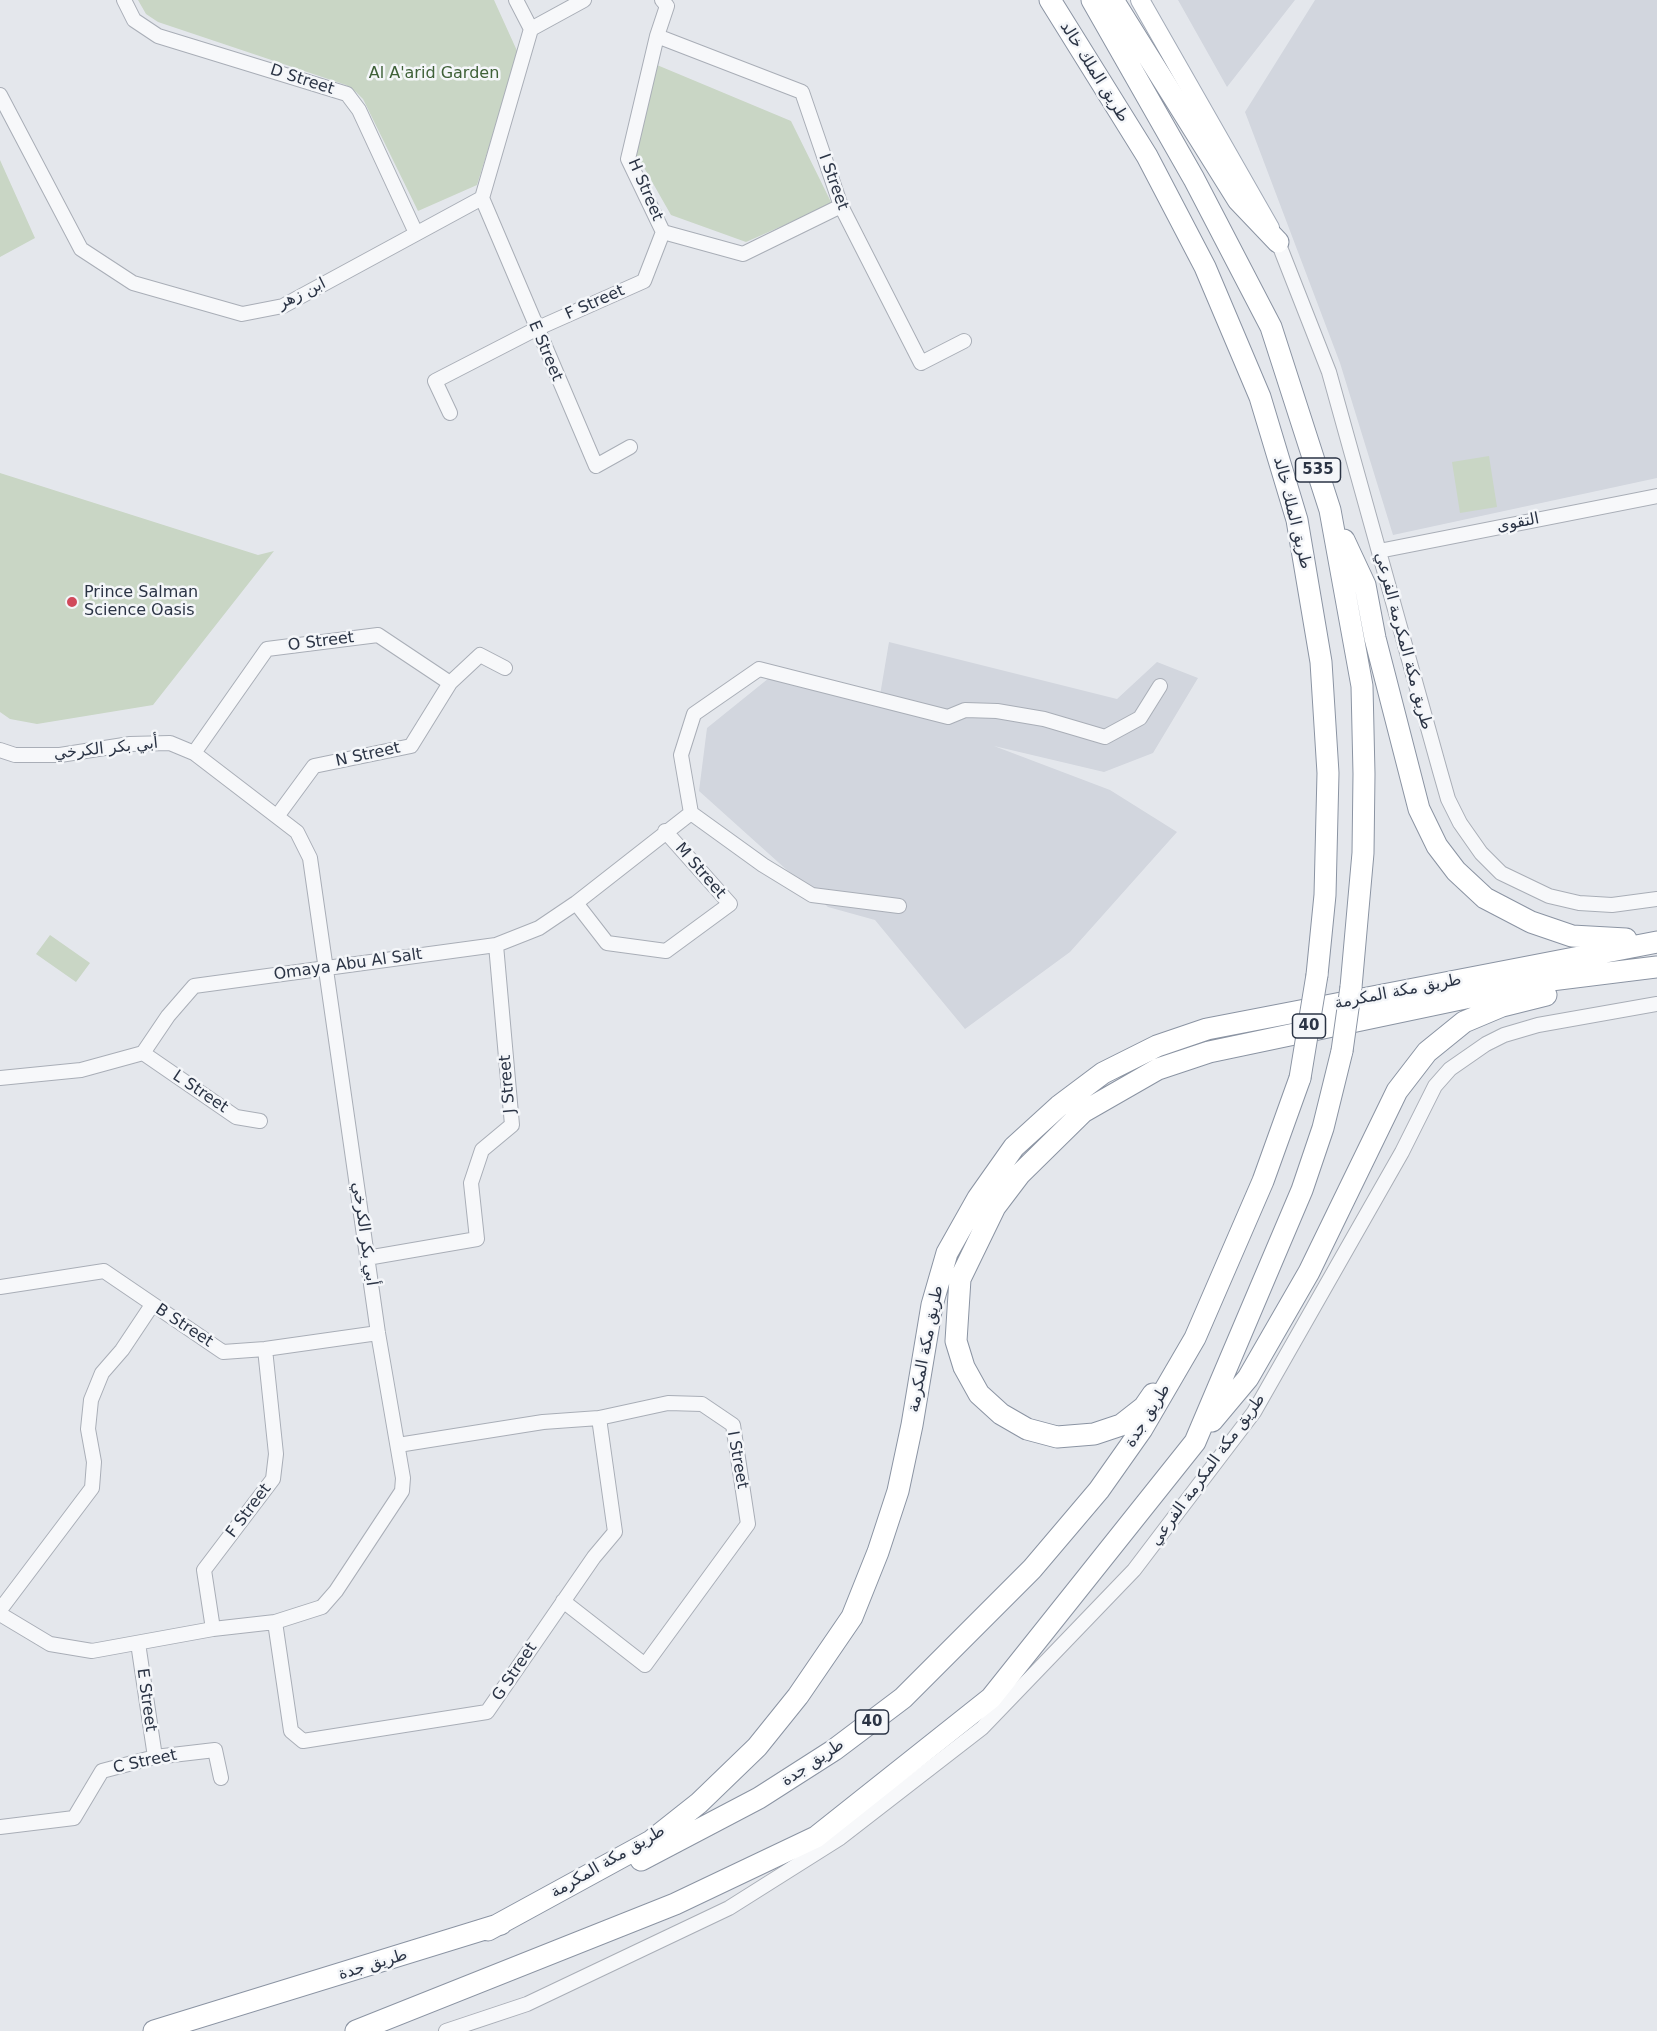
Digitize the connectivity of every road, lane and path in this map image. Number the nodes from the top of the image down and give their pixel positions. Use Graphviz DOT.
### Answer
graph roads {
  1 [pos="124,0"];
  2 [pos="516,0"];
  3 [pos="584,0"];
  4 [pos="662,0"];
  5 [pos="1050,0"];
  6 [pos="1092,0"];
  7 [pos="1113,0"];
  8 [pos="1140,0"];
  9 [pos="531,29"];
  10 [pos="657,36"];
  11 [pos="0,95"];
  12 [pos="482,198"];
  13 [pos="841,206"];
  14 [pos="663,232"];
  15 [pos="416,233"];
  16 [pos="1278,242"];
  17 [pos="536,329"];
  18 [pos="964,341"];
  19 [pos="450,413"];
  20 [pos="630,447"];
  21 [pos="1657,495"];
  22 [pos="1330,510"];
  23 [pos="1379,551"];
  24 [pos="505,668"];
  25 [pos="450,683"];
  26 [pos="1160,686"];
  27 [pos="0,750"];
  28 [pos="194,753"];
  29 [pos="691,813"];
  30 [pos="278,815"];
  31 [pos="665,831"];
  32 [pos="1657,899"];
  33 [pos="576,903"];
  34 [pos="899,906"];
  35 [pos="1657,937"];
  36 [pos="1657,942"];
  37 [pos="496,945"];
  38 [pos="327,968"];
  39 [pos="1653,968"];
  40 [pos="1317,975"];
  41 [pos="1351,987"];
  42 [pos="1657,1004"];
  43 [pos="143,1053"];
  44 [pos="0,1078"];
  45 [pos="1300,1078"];
  46 [pos="260,1121"];
  47 [pos="367,1258"];
  48 [pos="0,1287"];
  49 [pos="152,1305"];
  50 [pos="378,1332"];
  51 [pos="1195,1338"];
  52 [pos="265,1349"];
  53 [pos="598,1418"];
  54 [pos="1195,1442"];
  55 [pos="398,1445"];
  56 [pos="563,1601"];
  57 [pos="0,1612"];
  58 [pos="275,1622"];
  59 [pos="213,1629"];
  60 [pos="138,1643"];
  61 [pos="155,1757"];
  62 [pos="220,1778"];
  63 [pos="0,1827"];
  64 [pos="488,1930"];
  65 [pos="154,2031"];
  66 [pos="356,2031"];
  67 [pos="446,2031"];
  1 -- 15 [label="street, D Street"];
  2 -- 9 [label="street"];
  3 -- 9 [label="street"];
  4 -- 10 [label="street, H Street"];
  5 -- 40 [label="highway, طريق الملك خالد / 535"];
  6 -- 22 [label="highway, طريق الملك خالد / 535"];
  7 -- 16 [label="highway"];
  8 -- 16 [label="main road"];
  9 -- 12 [label="street"];
  10 -- 13 [label="street, I Street"];
  10 -- 14 [label="street, H Street"];
  11 -- 15 [label="street, ابن زهر"];
  12 -- 15 [label="street, ابن زهر"];
  12 -- 17 [label="street, E Street"];
  13 -- 14 [label="street, H Street"];
  13 -- 18 [label="street, I Street"];
  14 -- 17 [label="street, F Street"];
  16 -- 23 [label="street, طريق مكة المكرمة الفرعي"];
  17 -- 19 [label="street, F Street"];
  17 -- 20 [label="street, E Street"];
  21 -- 23 [label="street, التقوى"];
  22 -- 35 [label="highway"];
  22 -- 41 [label="highway, طريق الملك خالد / 535"];
  23 -- 32 [label="street, طريق مكة المكرمة الفرعي"];
  24 -- 25 [label="street, N Street"];
  25 -- 28 [label="street, O Street"];
  25 -- 30 [label="street, N Street"];
  26 -- 29 [label="street"];
  27 -- 28 [label="street, أبي بكر الكرخي"];
  28 -- 30 [label="street, أبي بكر الكرخي"];
  29 -- 31 [label="street, Omaya Abu Al Salt"];
  29 -- 34 [label="street"];
  30 -- 38 [label="street, أبي بكر الكرخي"];
  31 -- 33 [label="street, Omaya Abu Al Salt"];
  31 -- 33 [label="street, M Street"];
  33 -- 37 [label="street, Omaya Abu Al Salt"];
  36 -- 64 [label="highway, طريق مكة المكرمة"];
  37 -- 38 [label="street, Omaya Abu Al Salt"];
  37 -- 47 [label="street, J Street"];
  38 -- 43 [label="street, Omaya Abu Al Salt"];
  38 -- 47 [label="street, أبي بكر الكرخي"];
  39 -- 51 [label="highway, طريق مكة المكرمة"];
  39 -- 54 [label="highway"];
  40 -- 45 [label="highway, طريق الملك خالد / 40, bridge"];
  41 -- 54 [label="highway, طريق الملك خالد / 40, bridge"];
  42 -- 67 [label="street, طريق مكة المكرمة الفرعي"];
  43 -- 44 [label="street"];
  43 -- 46 [label="street, L Street"];
  45 -- 51 [label="highway, طريق جدة / 40"];
  47 -- 50 [label="street, أبي بكر الكرخي"];
  48 -- 49 [label="street, B Street"];
  49 -- 52 [label="street, B Street"];
  49 -- 57 [label="street"];
  50 -- 52 [label="street, B Street"];
  50 -- 55 [label="street, أبي بكر الكرخي"];
  51 -- 64 [label="highway, طريق جدة / 40"];
  52 -- 59 [label="street, F Street"];
  53 -- 55 [label="street, I Street"];
  53 -- 56 [label="street, G Street"];
  53 -- 56 [label="street, I Street"];
  54 -- 66 [label="highway, 40"];
  55 -- 58 [label="street, أبي بكر الكرخي"];
  56 -- 58 [label="street, G Street"];
  57 -- 60 [label="street, أبي بكر الكرخي"];
  58 -- 59 [label="street, أبي بكر الكرخي"];
  59 -- 60 [label="street, أبي بكر الكرخي"];
  60 -- 61 [label="street, E Street"];
  61 -- 62 [label="street, C Street"];
  61 -- 63 [label="street, C Street"];
  64 -- 65 [label="highway, طريق جدة / 40"];
}
